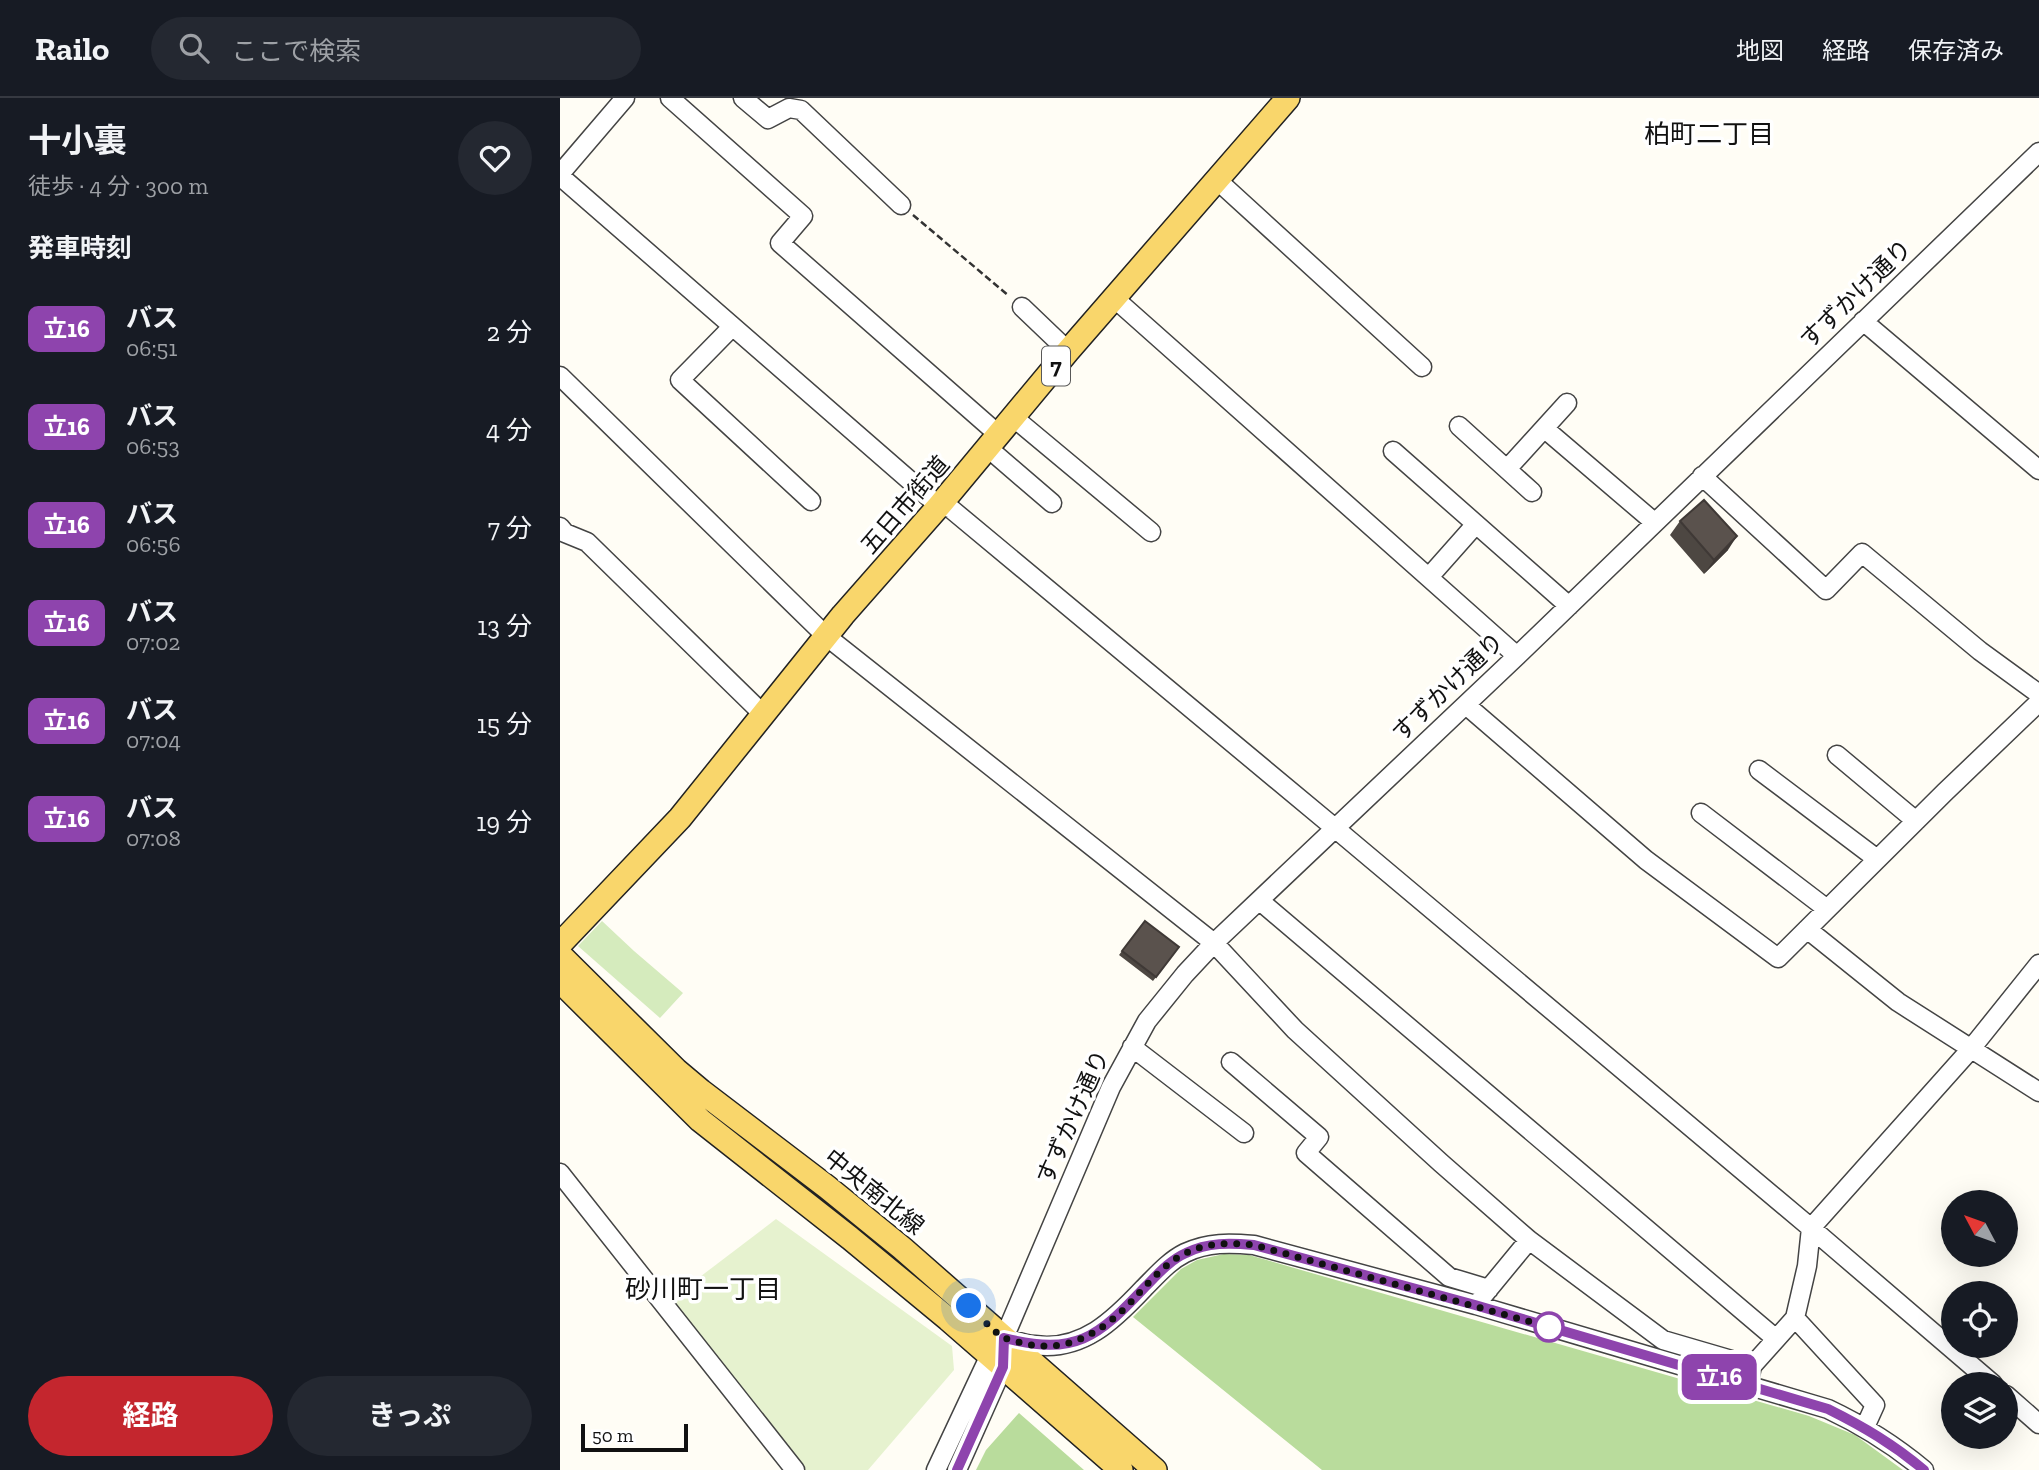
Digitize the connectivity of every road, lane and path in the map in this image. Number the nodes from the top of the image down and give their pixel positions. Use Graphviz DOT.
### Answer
graph roads {
  1 [pos="625,98"];
  2 [pos="670,98"];
  3 [pos="743,98"];
  4 [pos="1288,98"];
  5 [pos="2039,152"];
  6 [pos="560,175"];
  7 [pos="1217,180"];
  8 [pos="901,205"];
  9 [pos="1114,298"];
  10 [pos="1022,307"];
  11 [pos="1863,321"];
  12 [pos="732,327"];
  13 [pos="1068,351"];
  14 [pos="1422,367"];
  15 [pos="560,376"];
  16 [pos="1567,403"];
  17 [pos="1459,426"];
  18 [pos="1545,429"];
  19 [pos="1000,433"];
  20 [pos="1393,452"];
  21 [pos="1507,469"];
  22 [pos="2039,470"];
  23 [pos="1702,475"];
  24 [pos="1532,492"];
  25 [pos="811,501"];
  26 [pos="1052,503"];
  27 [pos="939,506"];
  28 [pos="1654,522"];
  29 [pos="1476,524"];
  30 [pos="560,527"];
  31 [pos="1151,532"];
  32 [pos="1429,577"];
  33 [pos="1569,606"];
  34 [pos="826,636"];
  35 [pos="1517,656"];
  36 [pos="2039,694"];
  37 [pos="2039,702"];
  38 [pos="1465,705"];
  39 [pos="764,715"];
  40 [pos="1837,755"];
  41 [pos="1759,770"];
  42 [pos="1702,813"];
  43 [pos="1916,821"];
  44 [pos="1336,829"];
  45 [pos="1877,859"];
  46 [pos="1260,901"];
  47 [pos="1827,909"];
  48 [pos="1807,929"];
  49 [pos="1214,943"];
  50 [pos="560,944"];
  51 [pos="560,955"];
  52 [pos="2039,964"];
  53 [pos="560,981"];
  54 [pos="1132,1047"];
  55 [pos="1970,1050"];
  56 [pos="1231,1062"];
  57 [pos="2039,1092"];
  58 [pos="1244,1133"];
  59 [pos="560,1173"];
  60 [pos="1811,1228"];
  61 [pos="1529,1240"];
  62 [pos="1489,1289"];
  63 [pos="1475,1305"];
  64 [pos="1795,1318"];
  65 [pos="1776,1339"];
  66 [pos="999,1353"];
  67 [pos="1752,1366"];
  68 [pos="1979,1372"];
  69 [pos="1748,1385"];
  70 [pos="2018,1406"];
  71 [pos="2039,1424"];
  72 [pos="1865,1427"];
  73 [pos="795,1470"];
  74 [pos="936,1470"];
  75 [pos="957,1470"];
  76 [pos="1121,1470"];
  77 [pos="1155,1470"];
  78 [pos="1924,1470"];
  1 -- 6 [label="street"];
  2 -- 19 [label="street"];
  3 -- 8 [label="street"];
  4 -- 7 [label="main road, 五日市街道 / 7"];
  5 -- 11 [label="street, すずかけ通り"];
  6 -- 12 [label="street"];
  7 -- 9 [label="main road, 五日市街道 / 7"];
  7 -- 14 [label="street"];
  8 -- 10 [label="path"];
  9 -- 13 [label="main road, 五日市街道 / 7"];
  9 -- 32 [label="street"];
  10 -- 13 [label="street"];
  11 -- 22 [label="street"];
  11 -- 23 [label="street, すずかけ通り"];
  12 -- 25 [label="street"];
  12 -- 27 [label="street"];
  13 -- 19 [label="main road, 五日市街道 / 7"];
  15 -- 34 [label="street"];
  16 -- 18 [label="street"];
  17 -- 21 [label="street"];
  18 -- 21 [label="street"];
  18 -- 28 [label="street"];
  19 -- 26 [label="street"];
  19 -- 27 [label="main road, 五日市街道 / 7"];
  19 -- 31 [label="street"];
  20 -- 29 [label="street"];
  21 -- 24 [label="street"];
  23 -- 28 [label="street, すずかけ通り"];
  23 -- 36 [label="street"];
  27 -- 34 [label="main road, 五日市街道 / 7"];
  27 -- 44 [label="street"];
  28 -- 33 [label="street, すずかけ通り"];
  29 -- 32 [label="street"];
  29 -- 33 [label="street"];
  30 -- 39 [label="street"];
  32 -- 35 [label="street"];
  33 -- 35 [label="street, すずかけ通り"];
  34 -- 39 [label="main road, 五日市街道 / 7"];
  34 -- 49 [label="street"];
  35 -- 38 [label="street, すずかけ通り"];
  37 -- 43 [label="street"];
  38 -- 44 [label="street, すずかけ通り"];
  38 -- 48 [label="street"];
  39 -- 50 [label="main road, 五日市街道 / 7"];
  40 -- 43 [label="street"];
  41 -- 45 [label="street"];
  42 -- 47 [label="street"];
  43 -- 45 [label="street"];
  44 -- 46 [label="street, すずかけ通り"];
  44 -- 60 [label="street"];
  45 -- 47 [label="street"];
  46 -- 49 [label="street, すずかけ通り"];
  46 -- 65 [label="street"];
  47 -- 48 [label="street"];
  48 -- 55 [label="street"];
  49 -- 54 [label="street, すずかけ通り"];
  49 -- 61 [label="street"];
  51 -- 66 [label="main road, 中央南北線"];
  52 -- 55 [label="street"];
  53 -- 66 [label="main road, 中央南北線"];
  54 -- 58 [label="street"];
  54 -- 66 [label="street, すずかけ通り"];
  55 -- 57 [label="street"];
  55 -- 60 [label="street"];
  56 -- 62 [label="street"];
  59 -- 73 [label="street"];
  60 -- 64 [label="street"];
  60 -- 68 [label="street"];
  61 -- 62 [label="street"];
  61 -- 67 [label="street"];
  62 -- 63 [label="street"];
  63 -- 66 [label="street"];
  63 -- 69 [label="street"];
  64 -- 65 [label="street"];
  64 -- 72 [label="street"];
  65 -- 67 [label="street"];
  66 -- 74 [label="street"];
  66 -- 75 [label="street"];
  66 -- 76 [label="main road, 中央南北線"];
  66 -- 77 [label="main road, 中央南北線"];
  67 -- 69 [label="street"];
  69 -- 72 [label="street"];
  70 -- 71 [label="street"];
  72 -- 78 [label="street"];
}
